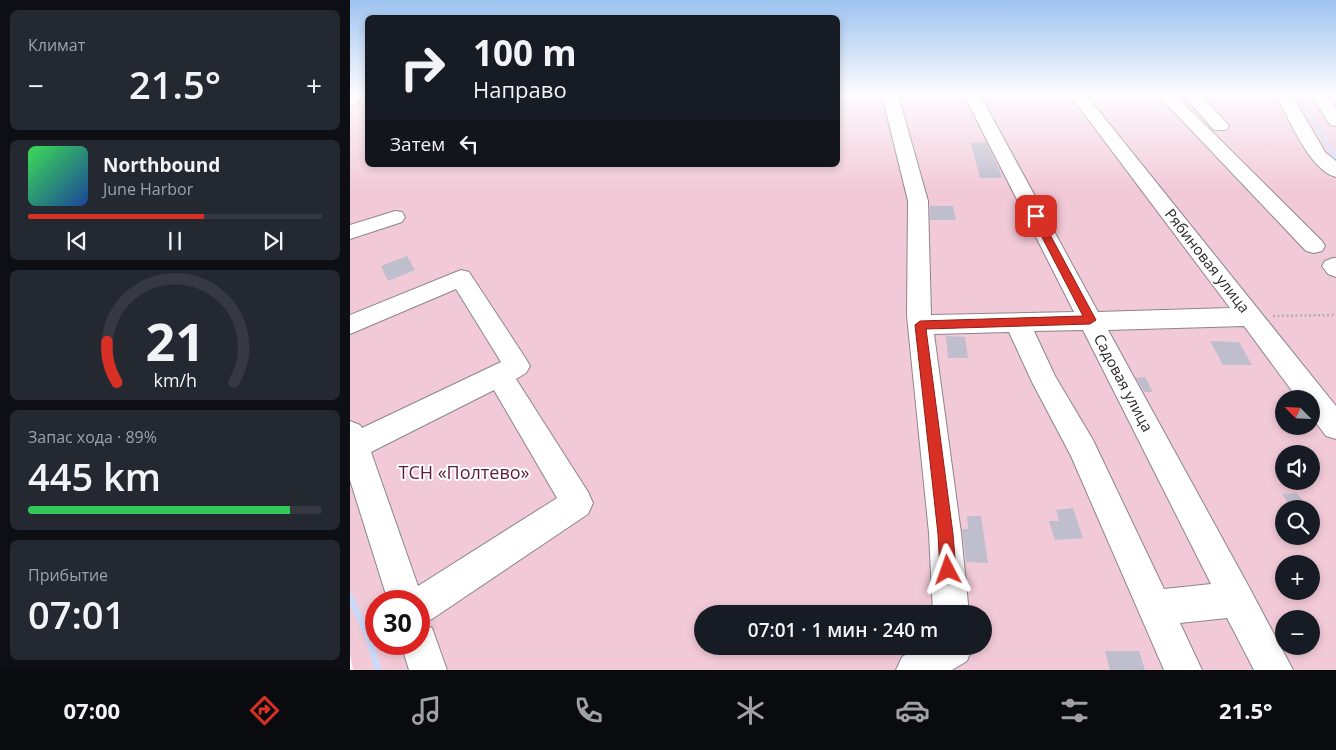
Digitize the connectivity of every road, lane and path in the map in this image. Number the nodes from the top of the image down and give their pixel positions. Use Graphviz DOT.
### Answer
graph roads {
  1 [pos="898,126"];
  2 [pos="988,126"];
  3 [pos="1102,126"];
  4 [pos="1197,126"];
  5 [pos="1220,126"];
  6 [pos="1302,126"];
  7 [pos="1245,154"];
  8 [pos="1336,171"];
  9 [pos="395,217"];
  10 [pos="350,232"];
  11 [pos="1314,246"];
  12 [pos="1336,315"];
  13 [pos="1250,317"];
  14 [pos="1090,320"];
  15 [pos="1017,322"];
  16 [pos="350,325"];
  17 [pos="920,325"];
  18 [pos="499,375"];
  19 [pos="1336,427"];
  20 [pos="352,440"];
  21 [pos="402,590"];
  22 [pos="430,599"];
  23 [pos="1237,599"];
  24 [pos="951,605"];
  25 [pos="1156,608"];
  26 [pos="423,655"];
  27 [pos="938,655"];
  28 [pos="428,670"];
  29 [pos="915,670"];
  30 [pos="1184,670"];
  31 [pos="1274,670"];
  1 -- 17 [label="street"];
  2 -- 14 [label="street, Садовая улица"];
  3 -- 13 [label="street, Рябиновая улица"];
  4 -- 11 [label="street"];
  5 -- 7 [label="street"];
  6 -- 8 [label="street"];
  9 -- 10 [label="street"];
  12 -- 13 [label="path"];
  13 -- 14 [label="street"];
  13 -- 19 [label="street, Рябиновая улица"];
  14 -- 15 [label="street"];
  14 -- 23 [label="street, Садовая улица"];
  15 -- 17 [label="street"];
  15 -- 25 [label="street"];
  16 -- 18 [label="street"];
  17 -- 24 [label="street"];
  18 -- 20 [label="street"];
  18 -- 22 [label="street"];
  20 -- 21 [label="street"];
  23 -- 25 [label="street"];
  23 -- 31 [label="street, Садовая улица"];
  25 -- 30 [label="street"];
  26 -- 28 [label="street"];
  27 -- 29 [label="street"];
}
